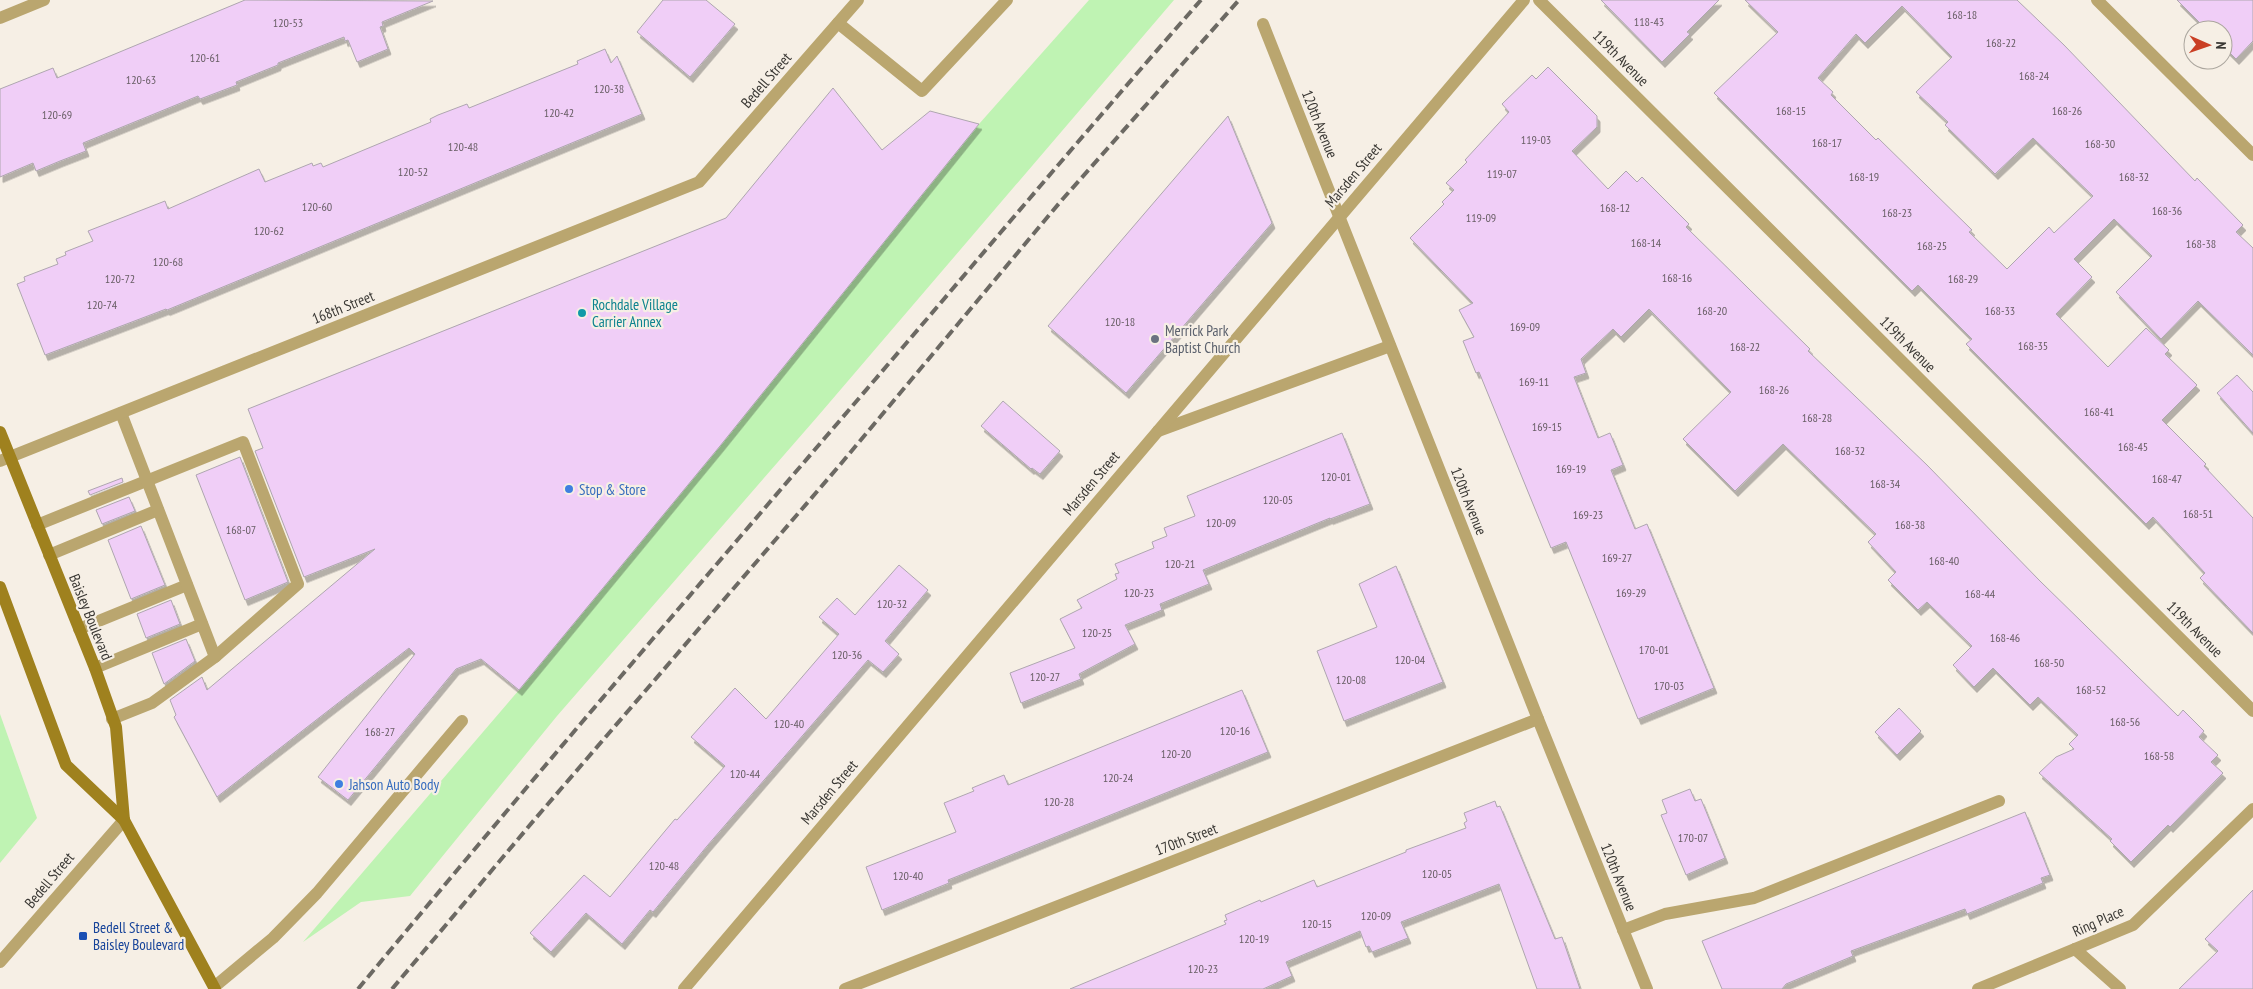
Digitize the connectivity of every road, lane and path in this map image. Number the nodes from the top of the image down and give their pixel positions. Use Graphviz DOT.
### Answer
graph roads {
  1 [pos="44,0"];
  2 [pos="858,0"];
  3 [pos="1007,0"];
  4 [pos="1524,0"];
  5 [pos="1539,0"];
  6 [pos="2097,0"];
  7 [pos="0,18"];
  8 [pos="838,23"];
  9 [pos="1263,24"];
  10 [pos="2253,156"];
  11 [pos="699,182"];
  12 [pos="1339,216"];
  13 [pos="1390,346"];
  14 [pos="121,413"];
  15 [pos="0,432"];
  16 [pos="1156,432"];
  17 [pos="5,460"];
  18 [pos="146,480"];
  19 [pos="158,510"];
  20 [pos="37,525"];
  21 [pos="49,555"];
  22 [pos="187,585"];
  23 [pos="0,587"];
  24 [pos="202,624"];
  25 [pos="79,629"];
  26 [pos="215,657"];
  27 [pos="95,668"];
  28 [pos="2253,710"];
  29 [pos="1538,718"];
  30 [pos="112,719"];
  31 [pos="462,721"];
  32 [pos="1999,801"];
  33 [pos="2253,808"];
  34 [pos="124,820"];
  35 [pos="1623,930"];
  36 [pos="2075,949"];
  37 [pos="0,962"];
  38 [pos="215,988"];
  39 [pos="684,989"];
  40 [pos="845,989"];
  41 [pos="1647,989"];
  42 [pos="1978,989"];
  43 [pos="2120,989"];
  1 -- 7 [label="street"];
  2 -- 8 [label="street, Bedell Street"];
  3 -- 8 [label="street"];
  4 -- 12 [label="street, Marsden Street"];
  5 -- 28 [label="street, 119th Avenue"];
  6 -- 10 [label="street"];
  8 -- 11 [label="street, Bedell Street"];
  9 -- 12 [label="street, 120th Avenue"];
  11 -- 14 [label="street, 168th Street"];
  12 -- 13 [label="street, 120th Avenue"];
  12 -- 16 [label="street, Marsden Street"];
  13 -- 16 [label="street"];
  13 -- 29 [label="street, 120th Avenue"];
  14 -- 17 [label="street, 168th Street"];
  14 -- 18 [label="street"];
  15 -- 17 [label="main road, Baisley Boulevard"];
  16 -- 39 [label="street, Marsden Street"];
  17 -- 20 [label="main road, Baisley Boulevard"];
  18 -- 19 [label="street"];
  18 -- 20 [label="street"];
  18 -- 26 [label="street"];
  19 -- 21 [label="street"];
  19 -- 22 [label="street"];
  20 -- 21 [label="main road, Baisley Boulevard"];
  21 -- 25 [label="main road, Baisley Boulevard"];
  22 -- 24 [label="street"];
  22 -- 25 [label="street"];
  23 -- 34 [label="main road, Baisley Boulevard"];
  24 -- 26 [label="street"];
  24 -- 27 [label="street"];
  25 -- 27 [label="main road, Baisley Boulevard"];
  26 -- 30 [label="street"];
  27 -- 30 [label="main road, Baisley Boulevard"];
  29 -- 35 [label="street, 120th Avenue"];
  29 -- 40 [label="street, 170th Street"];
  30 -- 34 [label="main road, Baisley Boulevard"];
  31 -- 38 [label="street"];
  32 -- 35 [label="street"];
  33 -- 36 [label="street, Ring Place"];
  34 -- 37 [label="street, Bedell Street"];
  34 -- 38 [label="main road, Baisley Boulevard"];
  35 -- 41 [label="street, 120th Avenue"];
  36 -- 42 [label="street, Ring Place"];
  36 -- 43 [label="street"];
}
